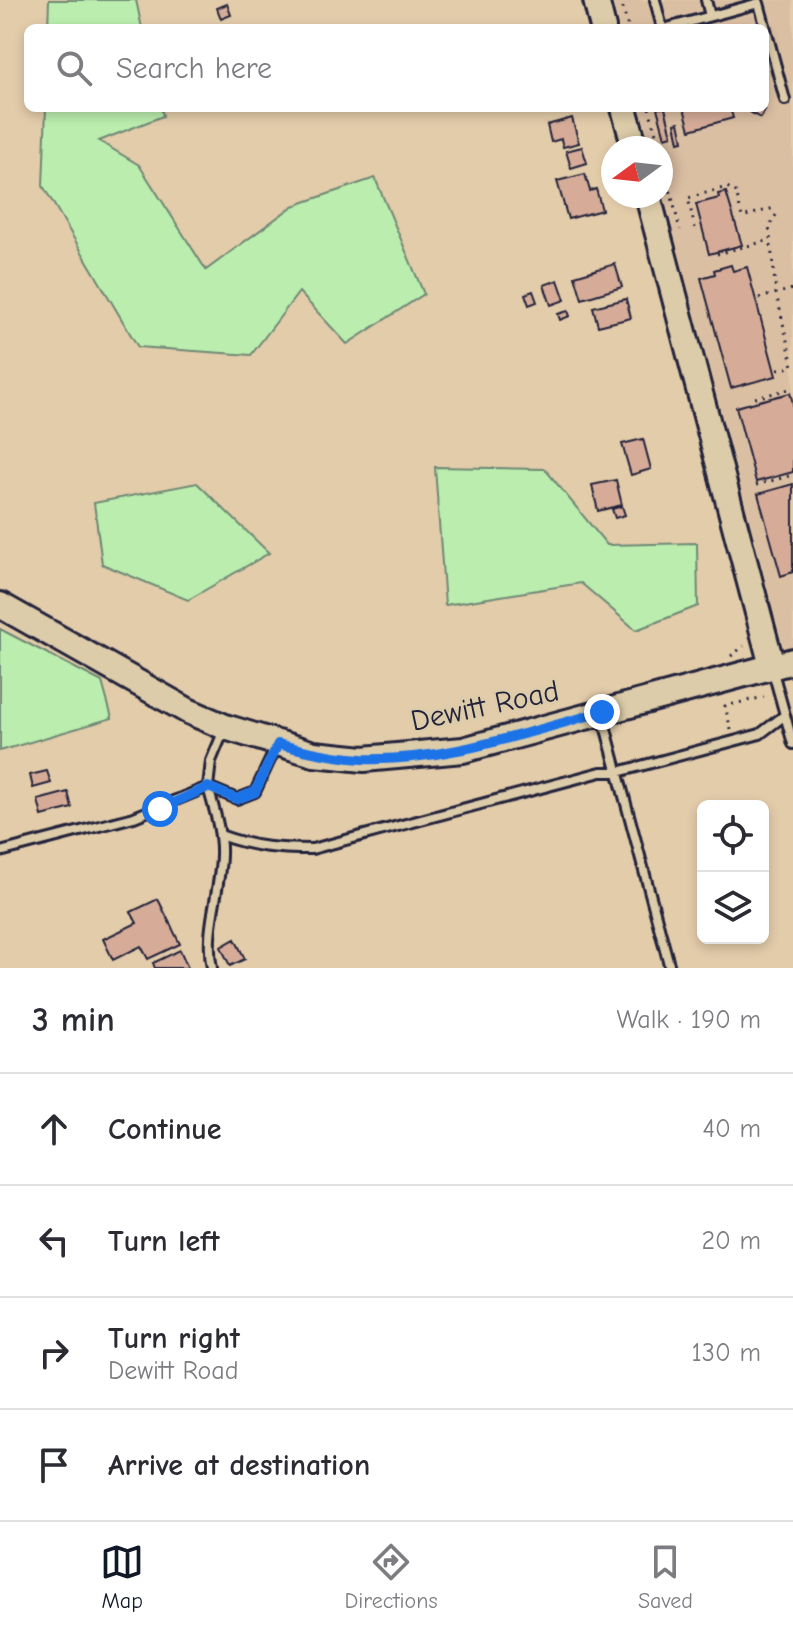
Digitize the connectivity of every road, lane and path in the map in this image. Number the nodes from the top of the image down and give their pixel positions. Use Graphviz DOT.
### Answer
graph roads {
  1 [pos="596,0"];
  2 [pos="621,0"];
  3 [pos="655,0"];
  4 [pos="706,0"];
  5 [pos="759,2"];
  6 [pos="710,16"];
  7 [pos="602,24"];
  8 [pos="627,24"];
  9 [pos="664,24"];
  10 [pos="680,24"];
  11 [pos="765,24"];
  12 [pos="769,40"];
  13 [pos="785,100"];
  14 [pos="625,112"];
  15 [pos="650,112"];
  16 [pos="632,136"];
  17 [pos="657,136"];
  18 [pos="651,208"];
  19 [pos="774,208"];
  20 [pos="776,215"];
  21 [pos="695,228"];
  22 [pos="770,240"];
  23 [pos="717,254"];
  24 [pos="793,289"];
  25 [pos="776,293"];
  26 [pos="759,298"];
  27 [pos="793,366"];
  28 [pos="778,369"];
  29 [pos="793,388"];
  30 [pos="755,398"];
  31 [pos="793,475"];
  32 [pos="756,485"];
  33 [pos="0,605"];
  34 [pos="748,642"];
  35 [pos="725,661"];
  36 [pos="782,664"];
  37 [pos="764,697"];
  38 [pos="602,712"];
  39 [pos="785,715"];
  40 [pos="225,727"];
  41 [pos="733,741"];
  42 [pos="278,744"];
  43 [pos="793,744"];
  44 [pos="618,772"];
  45 [pos="208,787"];
  46 [pos="220,835"];
  47 [pos="0,852"];
  48 [pos="212,968"];
  49 [pos="670,968"];
  1 -- 7 [label="street"];
  2 -- 8 [label="path"];
  3 -- 9 [label="lane"];
  4 -- 6 [label="lane"];
  5 -- 6 [label="lane"];
  5 -- 11 [label="lane"];
  6 -- 10 [label="lane"];
  12 -- 13 [label="lane"];
  14 -- 16 [label="street"];
  15 -- 17 [label="path"];
  18 -- 36 [label="street"];
  19 -- 21 [label="path"];
  20 -- 22 [label="path"];
  22 -- 23 [label="path"];
  22 -- 25 [label="path"];
  24 -- 25 [label="path"];
  25 -- 26 [label="path"];
  25 -- 27 [label="path"];
  27 -- 28 [label="path"];
  29 -- 30 [label="path"];
  31 -- 32 [label="path"];
  33 -- 40 [label="street, Dewitt Road"];
  34 -- 35 [label="path"];
  36 -- 38 [label="street, Dewitt Road"];
  36 -- 39 [label="lane"];
  37 -- 41 [label="path"];
  38 -- 42 [label="street, Dewitt Road"];
  38 -- 44 [label="lane"];
  39 -- 41 [label="lane"];
  39 -- 43 [label="lane"];
  40 -- 42 [label="street, Dewitt Road"];
  40 -- 45 [label="lane"];
  41 -- 44 [label="lane"];
  42 -- 45 [label="lane"];
  44 -- 46 [label="lane"];
  44 -- 49 [label="lane"];
  45 -- 46 [label="lane"];
  45 -- 47 [label="lane"];
  46 -- 48 [label="lane"];
}
